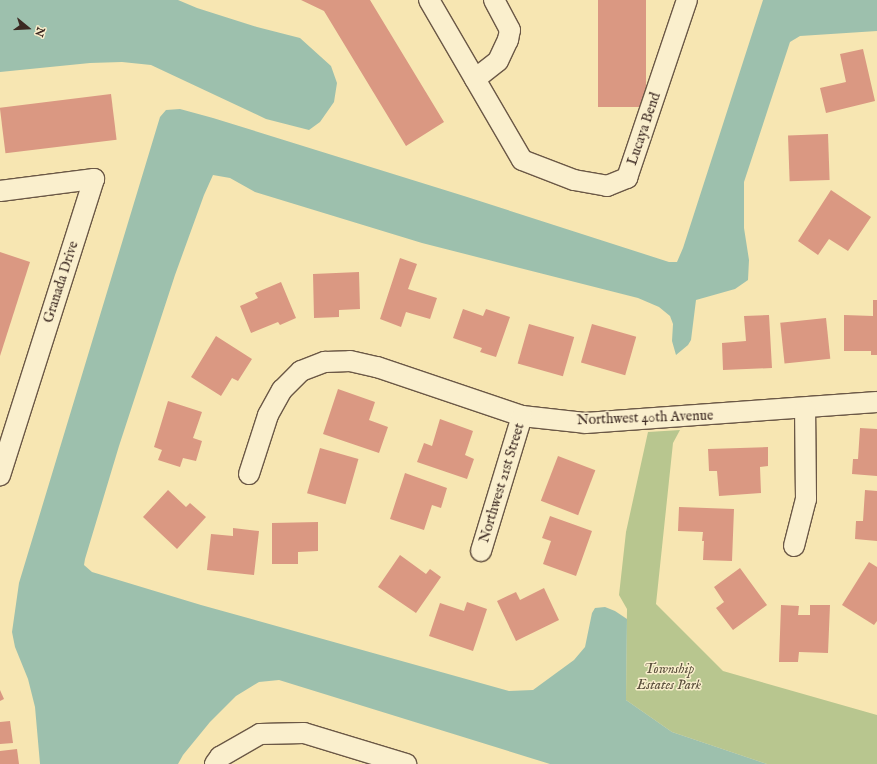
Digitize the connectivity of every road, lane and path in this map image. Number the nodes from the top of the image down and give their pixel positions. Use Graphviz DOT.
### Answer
graph roads {
  1 [pos="429,0"];
  2 [pos="494,0"];
  3 [pos="687,0"];
  4 [pos="475,79"];
  5 [pos="0,191"];
  6 [pos="877,402"];
  7 [pos="806,409"];
  8 [pos="522,416"];
  9 [pos="248,474"];
  10 [pos="0,475"];
  11 [pos="794,546"];
  12 [pos="481,551"];
  13 [pos="218,761"];
  14 [pos="406,764"];
  1 -- 4 [label="street, Lucaya Bend"];
  2 -- 4 [label="street"];
  3 -- 4 [label="street, Lucaya Bend"];
  5 -- 10 [label="street, Granada Drive"];
  6 -- 7 [label="street, Northwest 40th Avenue"];
  7 -- 8 [label="street, Northwest 40th Avenue"];
  7 -- 11 [label="street"];
  8 -- 9 [label="street, Northwest 40th Avenue"];
  8 -- 12 [label="street, Northwest 21st Street"];
  13 -- 14 [label="street"];
}
